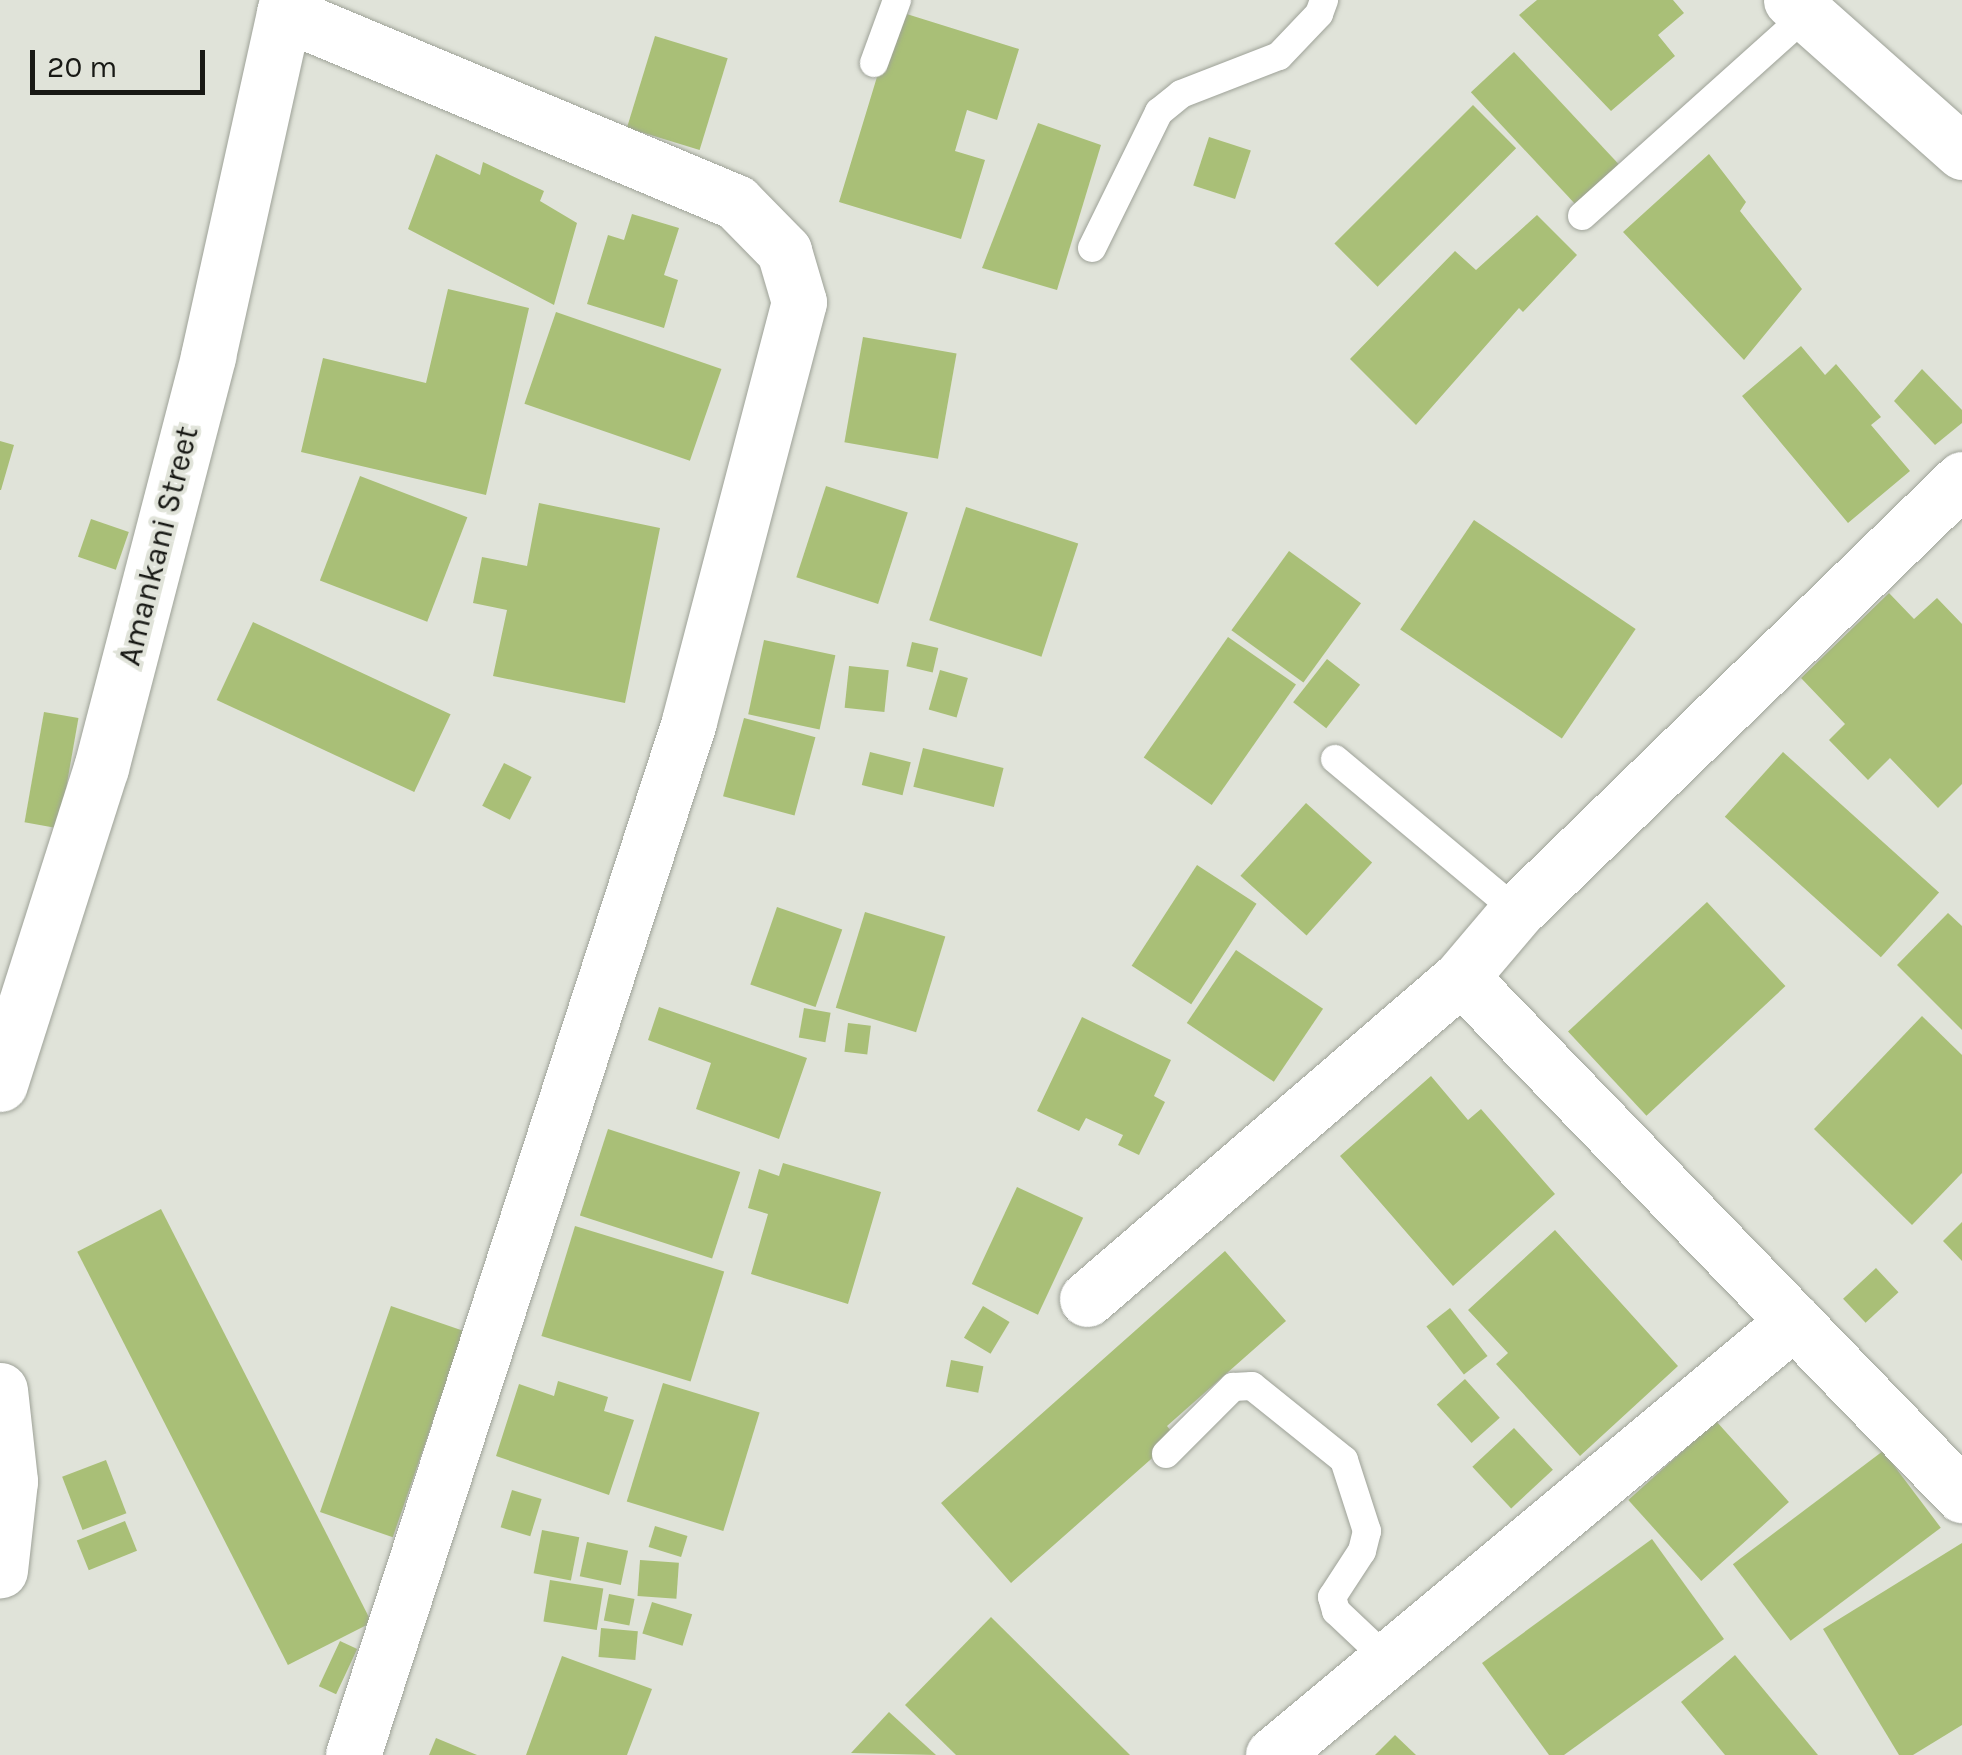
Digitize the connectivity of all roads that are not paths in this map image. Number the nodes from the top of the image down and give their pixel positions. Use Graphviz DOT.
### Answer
graph roads {
  1 [pos="898,0"];
  2 [pos="1324,0"];
  3 [pos="286,6"];
  4 [pos="1798,8"];
  5 [pos="874,63"];
  6 [pos="1962,152"];
  7 [pos="1582,216"];
  8 [pos="1092,248"];
  9 [pos="1962,479"];
  10 [pos="1335,759"];
  11 [pos="1517,911"];
  12 [pos="1462,978"];
  13 [pos="0,1084"];
  14 [pos="1087,1299"];
  15 [pos="1794,1320"];
  16 [pos="0,1390"];
  17 [pos="1166,1454"];
  18 [pos="1962,1494"];
  19 [pos="0,1570"];
  20 [pos="1387,1659"];
  21 [pos="353,1755"];
  22 [pos="1273,1755"];
  1 -- 5 [label="lane"];
  2 -- 8 [label="lane"];
  3 -- 13 [label="street, Amankani Street"];
  3 -- 21 [label="street"];
  4 -- 6 [label="street"];
  4 -- 7 [label="lane"];
  9 -- 11 [label="street"];
  10 -- 11 [label="lane"];
  11 -- 12 [label="street"];
  12 -- 14 [label="street"];
  12 -- 15 [label="street"];
  15 -- 18 [label="street"];
  15 -- 20 [label="street"];
  16 -- 19 [label="street"];
  17 -- 20 [label="lane"];
  20 -- 22 [label="street"];
}
